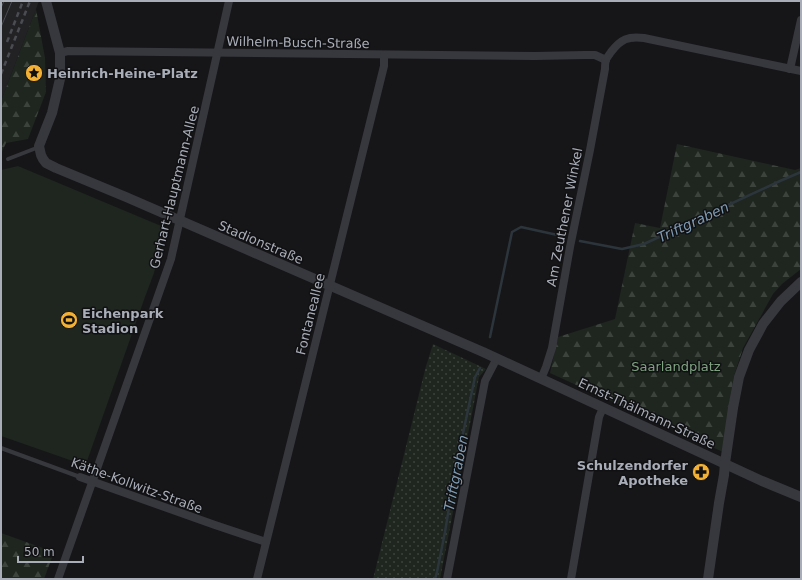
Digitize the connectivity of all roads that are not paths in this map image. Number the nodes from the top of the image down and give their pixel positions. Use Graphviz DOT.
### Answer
graph roads {
  1 [pos="229,1"];
  2 [pos="47,3"];
  3 [pos="801,20"];
  4 [pos="60,53"];
  5 [pos="218,53"];
  6 [pos="384,55"];
  7 [pos="606,60"];
  8 [pos="790,69"];
  9 [pos="801,71"];
  10 [pos="39,146"];
  11 [pos="8,159"];
  12 [pos="180,221"];
  13 [pos="801,282"];
  14 [pos="329,285"];
  15 [pos="483,352"];
  16 [pos="497,358"];
  17 [pos="541,379"];
  18 [pos="604,408"];
  19 [pos="1,448"];
  20 [pos="725,463"];
  21 [pos="80,477"];
  22 [pos="92,481"];
  23 [pos="801,497"];
  24 [pos="266,542"];
  25 [pos="58,579"];
  26 [pos="257,579"];
  27 [pos="447,579"];
  28 [pos="570,579"];
  29 [pos="708,579"];
  1 -- 5 [label="street, Gerhart-Hauptmann-Allee"];
  2 -- 4 [label="street"];
  3 -- 8 [label="street"];
  4 -- 5 [label="street, Wilhelm-Busch-Straße"];
  4 -- 10 [label="street"];
  5 -- 6 [label="street, Wilhelm-Busch-Straße"];
  5 -- 12 [label="street, Gerhart-Hauptmann-Allee"];
  6 -- 7 [label="street, Wilhelm-Busch-Straße"];
  6 -- 14 [label="street, Fontaneallee"];
  7 -- 8 [label="street, Am Zeuthener Winkel"];
  7 -- 17 [label="street, Am Zeuthener Winkel"];
  8 -- 9 [label="street, Am Zeuthener Winkel"];
  10 -- 11 [label="lane"];
  10 -- 12 [label="street, Stadionstraße"];
  12 -- 14 [label="street, Stadionstraße"];
  12 -- 22 [label="street, Gerhart-Hauptmann-Allee"];
  13 -- 20 [label="street"];
  14 -- 15 [label="street, Stadionstraße"];
  14 -- 24 [label="street, Fontaneallee"];
  15 -- 16 [label="street, Ernst-Thälmann-Straße"];
  16 -- 17 [label="street, Ernst-Thälmann-Straße"];
  16 -- 27 [label="street"];
  17 -- 18 [label="street, Ernst-Thälmann-Straße"];
  18 -- 20 [label="street, Ernst-Thälmann-Straße"];
  18 -- 28 [label="street"];
  19 -- 21 [label="lane, Käthe-Kollwitz-Straße"];
  20 -- 23 [label="street, Ernst-Thälmann-Straße"];
  20 -- 29 [label="street"];
  21 -- 22 [label="street, Käthe-Kollwitz-Straße"];
  22 -- 24 [label="street, Käthe-Kollwitz-Straße"];
  22 -- 25 [label="street, Gerhart-Hauptmann-Allee"];
  24 -- 26 [label="street, Fontaneallee"];
}
